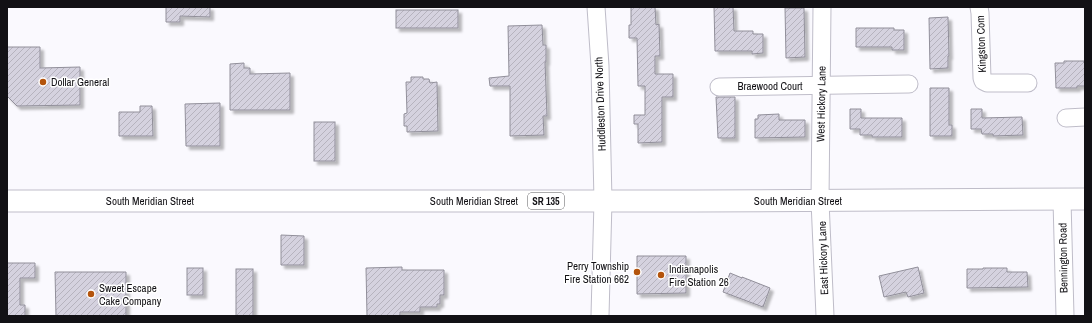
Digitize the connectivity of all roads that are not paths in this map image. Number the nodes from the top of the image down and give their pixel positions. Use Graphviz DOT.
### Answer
graph roads {
  1 [pos="596,7"];
  2 [pos="822,7"];
  3 [pos="979,7"];
  4 [pos="1028,82"];
  5 [pos="909,84"];
  6 [pos="822,86"];
  7 [pos="719,87"];
  8 [pos="1085,117"];
  9 [pos="1066,118"];
  10 [pos="1085,199"];
  11 [pos="1062,200"];
  12 [pos="7,201"];
  13 [pos="603,201"];
  14 [pos="820,201"];
  15 [pos="600,316"];
  16 [pos="825,316"];
  17 [pos="1065,316"];
  1 -- 13 [label="street, Huddleston Drive North"];
  2 -- 6 [label="street, West Hickory Lane"];
  3 -- 4 [label="street, Kingston Com"];
  5 -- 6 [label="street, Braewood Court"];
  6 -- 7 [label="street, Braewood Court"];
  6 -- 14 [label="street, West Hickory Lane"];
  8 -- 9 [label="street"];
  10 -- 11 [label="main road, South Meridian Street / SR 135"];
  11 -- 14 [label="main road, South Meridian Street / SR 135"];
  11 -- 17 [label="street, Bennington Road"];
  12 -- 13 [label="main road, South Meridian Street / SR 135"];
  13 -- 14 [label="main road, South Meridian Street / SR 135"];
  13 -- 15 [label="street, Huddleston Drive North"];
  14 -- 16 [label="street, East Hickory Lane"];
}
